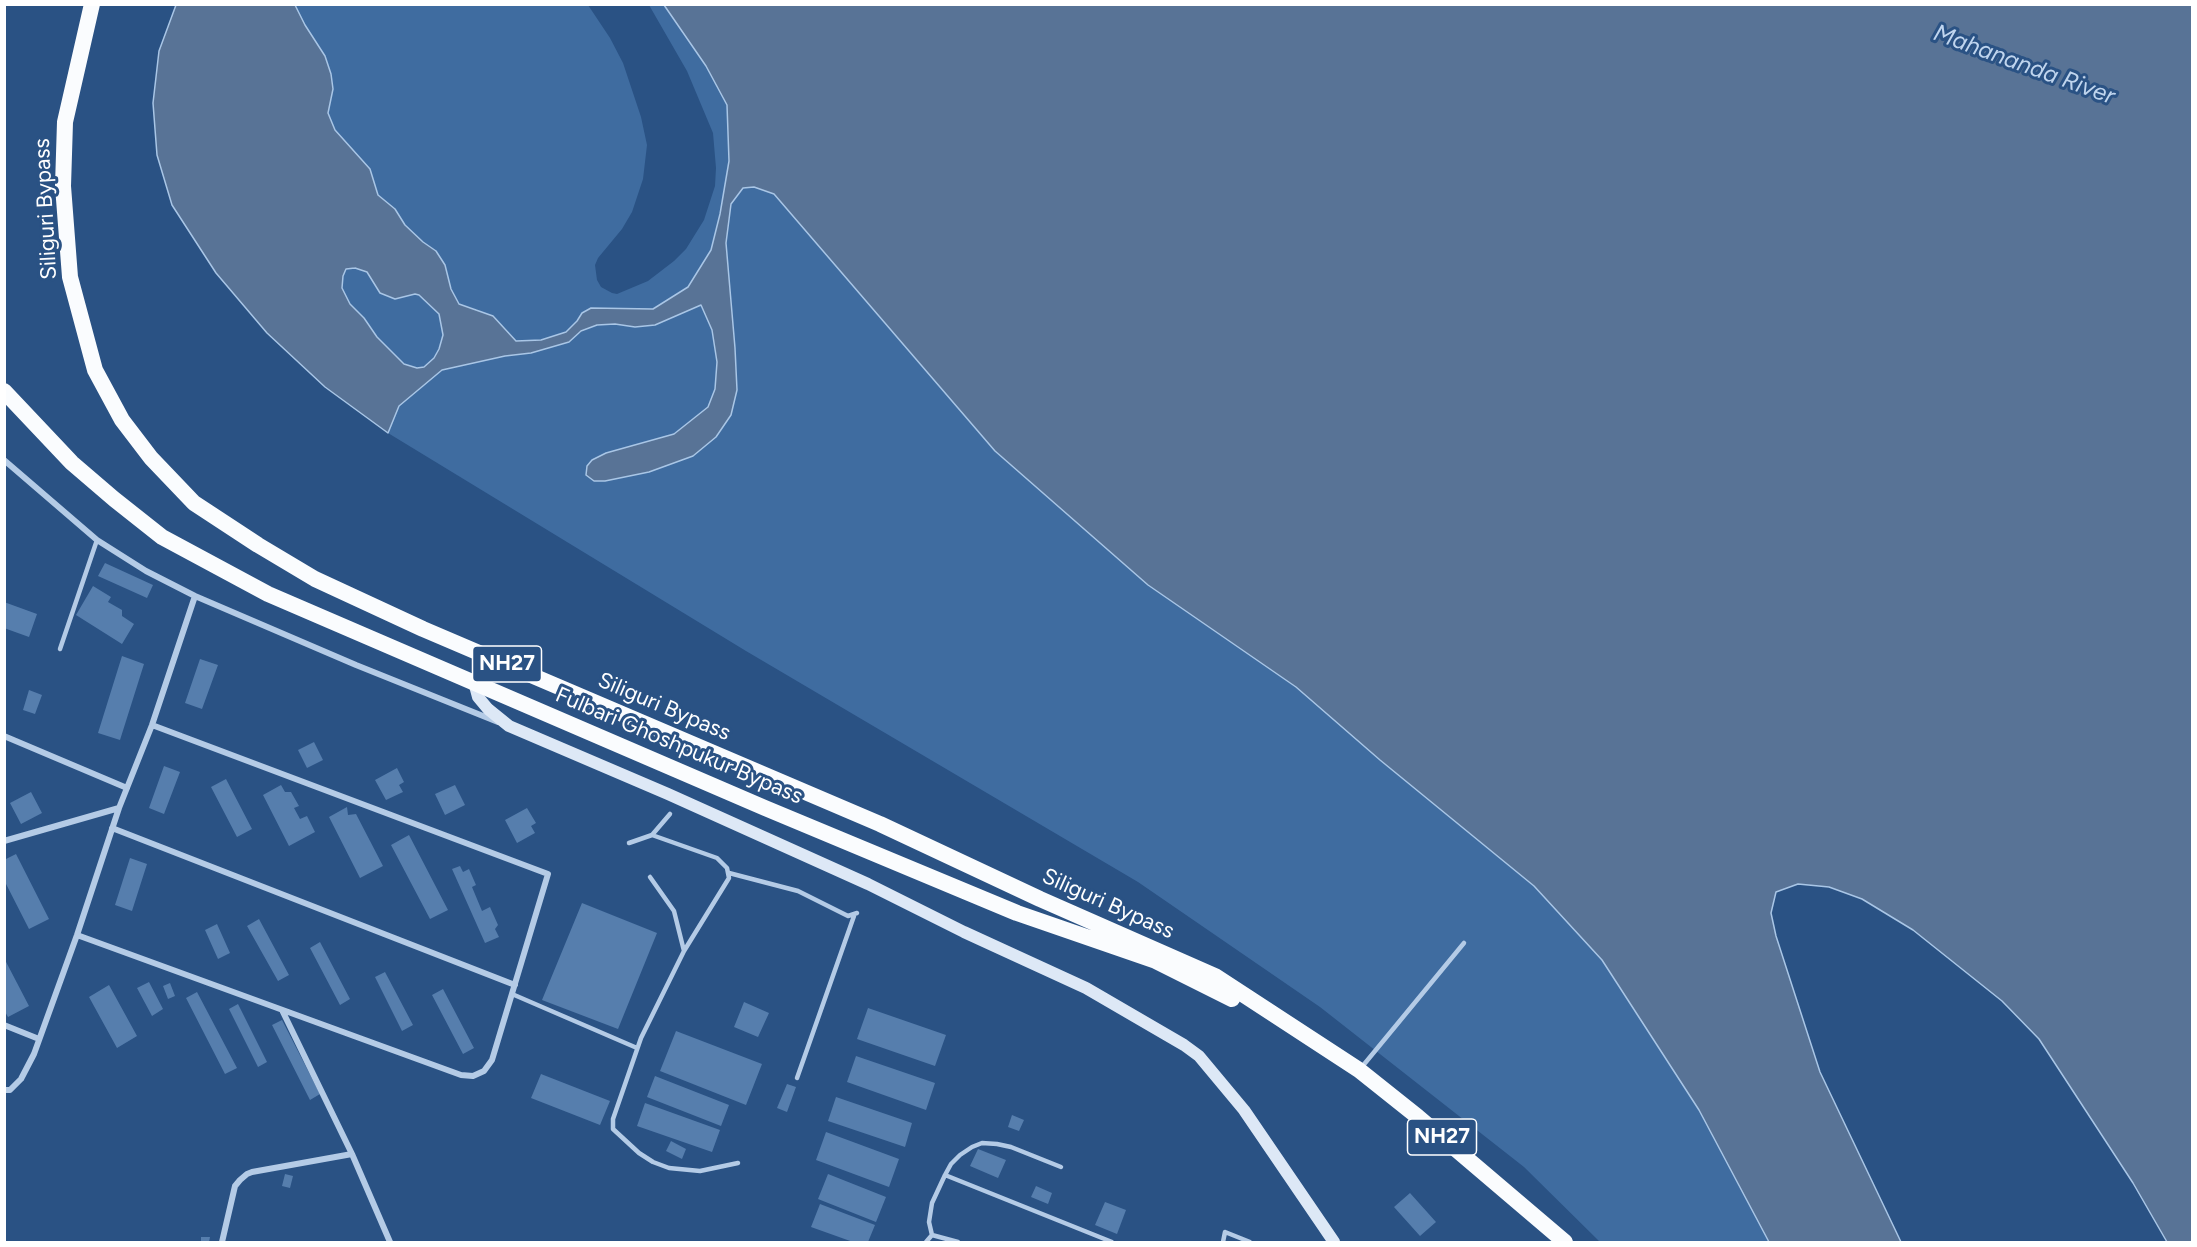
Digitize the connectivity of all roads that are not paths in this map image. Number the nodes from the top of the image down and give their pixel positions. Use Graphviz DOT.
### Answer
graph roads {
  1 [pos="92,4"];
  2 [pos="4,391"];
  3 [pos="4,460"];
  4 [pos="97,540"];
  5 [pos="195,596"];
  6 [pos="60,649"];
  7 [pos="474,682"];
  8 [pos="152,725"];
  9 [pos="509,726"];
  10 [pos="4,736"];
  11 [pos="127,789"];
  12 [pos="119,808"];
  13 [pos="670,814"];
  14 [pos="112,828"];
  15 [pos="652,835"];
  16 [pos="4,841"];
  17 [pos="629,843"];
  18 [pos="729,873"];
  19 [pos="651,877"];
  20 [pos="77,935"];
  21 [pos="1464,943"];
  22 [pos="684,951"];
  23 [pos="515,985"];
  24 [pos="512,994"];
  25 [pos="281,1009"];
  26 [pos="4,1025"];
  27 [pos="39,1039"];
  28 [pos="1313,1041"];
  29 [pos="637,1048"];
  30 [pos="1359,1070"];
  31 [pos="797,1078"];
  32 [pos="4,1090"];
  33 [pos="352,1154"];
  34 [pos="738,1163"];
  35 [pos="1061,1167"];
  36 [pos="945,1175"];
  37 [pos="932,1235"];
  38 [pos="222,1242"];
  39 [pos="390,1242"];
  40 [pos="926,1242"];
  41 [pos="958,1242"];
  42 [pos="1112,1242"];
  43 [pos="1223,1242"];
  44 [pos="1250,1242"];
  45 [pos="1334,1242"];
  46 [pos="1564,1242"];
  1 -- 28 [label="highway, Siliguri Bypass / NH27"];
  2 -- 7 [label="highway, Fulbari Ghoshpukur Bypass / NH27"];
  3 -- 4 [label="street"];
  4 -- 5 [label="street"];
  4 -- 6 [label="lane"];
  5 -- 8 [label="street"];
  5 -- 9 [label="street"];
  7 -- 9 [label="main road"];
  7 -- 28 [label="highway, Fulbari Ghoshpukur Bypass / NH27"];
  8 -- 11 [label="street"];
  8 -- 23 [label="street"];
  9 -- 45 [label="main road"];
  10 -- 11 [label="street"];
  11 -- 12 [label="street"];
  12 -- 14 [label="street"];
  12 -- 16 [label="street"];
  13 -- 15 [label="lane"];
  14 -- 20 [label="street"];
  14 -- 23 [label="street"];
  15 -- 17 [label="lane"];
  15 -- 18 [label="lane"];
  18 -- 22 [label="lane"];
  18 -- 31 [label="lane"];
  19 -- 22 [label="lane"];
  20 -- 25 [label="street"];
  20 -- 27 [label="street"];
  21 -- 30 [label="lane"];
  22 -- 29 [label="lane"];
  23 -- 24 [label="street"];
  24 -- 25 [label="street"];
  24 -- 29 [label="lane"];
  25 -- 33 [label="street"];
  26 -- 27 [label="street"];
  27 -- 32 [label="street"];
  28 -- 30 [label="highway, Siliguri Bypass / NH27"];
  29 -- 34 [label="lane"];
  30 -- 46 [label="highway, Siliguri Bypass / NH27"];
  33 -- 38 [label="street"];
  33 -- 39 [label="street"];
  35 -- 36 [label="lane"];
  36 -- 37 [label="lane"];
  36 -- 42 [label="lane"];
  37 -- 40 [label="lane"];
  37 -- 41 [label="lane"];
  43 -- 44 [label="lane"];
}
